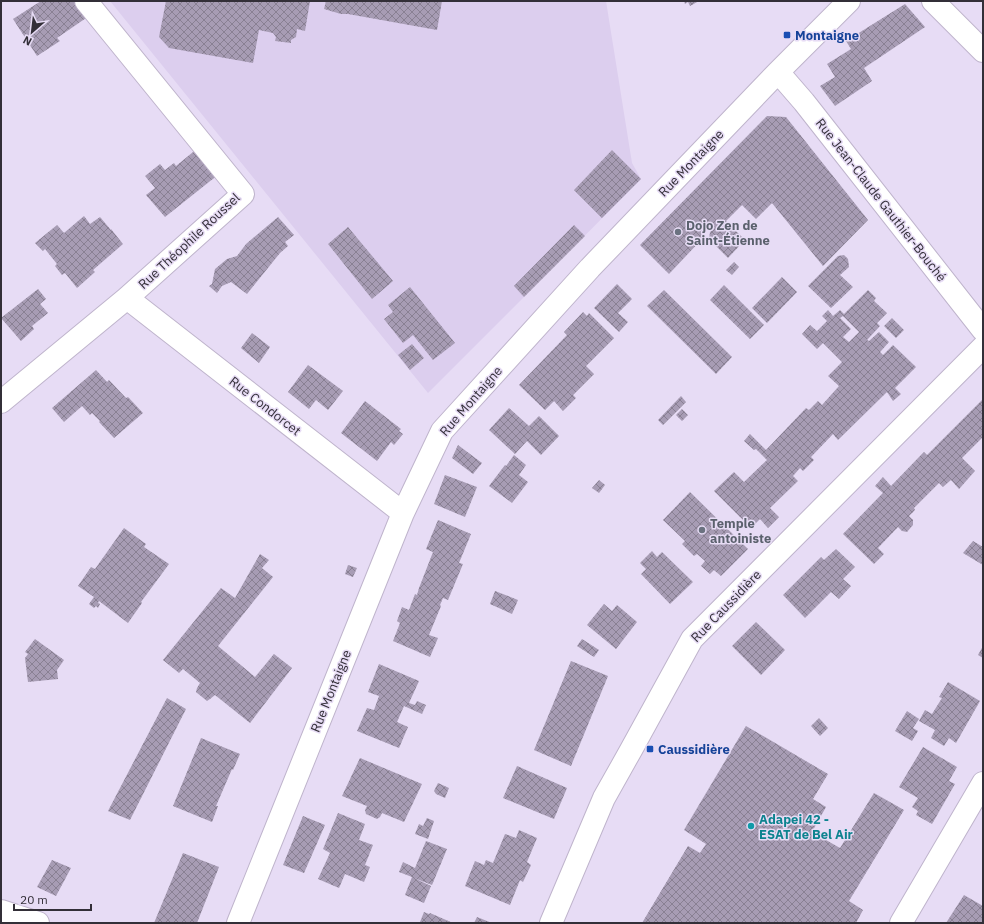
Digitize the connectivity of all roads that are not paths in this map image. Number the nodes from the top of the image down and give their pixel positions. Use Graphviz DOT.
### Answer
graph roads {
  1 [pos="86,1"];
  2 [pos="849,1"];
  3 [pos="933,1"];
  4 [pos="983,51"];
  5 [pos="778,72"];
  6 [pos="127,298"];
  7 [pos="983,330"];
  8 [pos="983,347"];
  9 [pos="1,402"];
  10 [pos="403,513"];
  11 [pos="983,783"];
  12 [pos="1,911"];
  13 [pos="38,923"];
  14 [pos="238,923"];
  15 [pos="552,923"];
  16 [pos="901,923"];
  1 -- 6 [label="street, Rue Théophile Roussel"];
  2 -- 5 [label="street, Rue Montaigne"];
  3 -- 4 [label="street"];
  5 -- 7 [label="street, Rue Jean-Claude Gauthier-Bouché"];
  5 -- 10 [label="street, Rue Montaigne"];
  6 -- 9 [label="street, Rue Théophile Roussel"];
  6 -- 10 [label="street, Rue Condorcet"];
  8 -- 15 [label="street, Rue Caussidière"];
  10 -- 14 [label="street, Rue Montaigne"];
  11 -- 16 [label="street"];
  12 -- 13 [label="street"];
}
